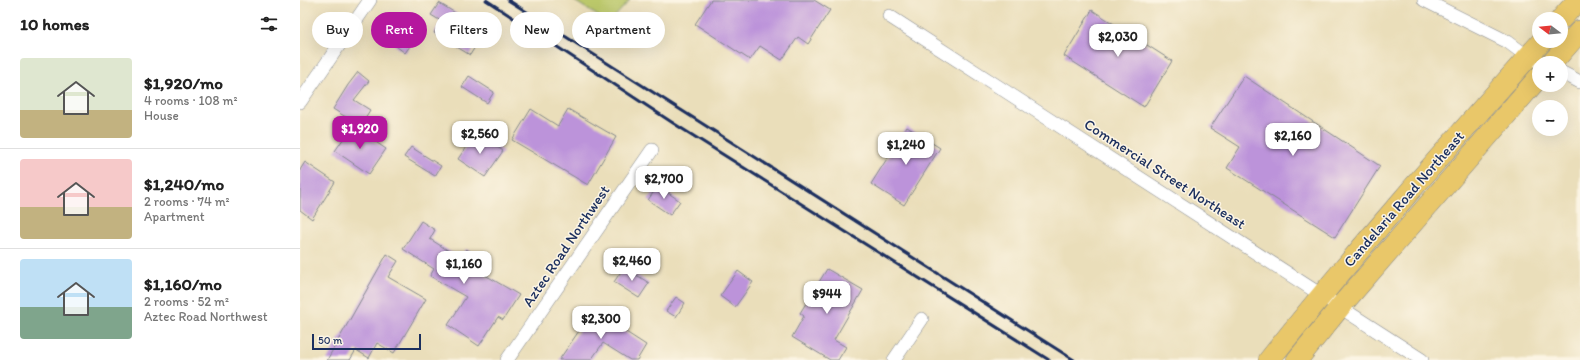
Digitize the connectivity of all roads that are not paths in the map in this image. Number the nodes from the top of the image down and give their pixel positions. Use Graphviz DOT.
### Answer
graph roads {
  1 [pos="370,0"];
  2 [pos="1424,0"];
  3 [pos="1578,0"];
  4 [pos="1567,12"];
  5 [pos="889,16"];
  6 [pos="1580,31"];
  7 [pos="1558,56"];
  8 [pos="1532,58"];
  9 [pos="1532,63"];
  10 [pos="1568,76"];
  11 [pos="1580,82"];
  12 [pos="1532,85"];
  13 [pos="300,102"];
  14 [pos="652,150"];
  15 [pos="1321,294"];
  16 [pos="1340,307"];
  17 [pos="922,319"];
  18 [pos="507,360"];
  19 [pos="894,360"];
  20 [pos="1269,360"];
  21 [pos="1297,360"];
  22 [pos="1422,360"];
  1 -- 13 [label="street"];
  2 -- 8 [label="street"];
  3 -- 4 [label="main road"];
  5 -- 15 [label="street, Commercial Street Northeast"];
  6 -- 7 [label="main road"];
  9 -- 15 [label="main road, Candelaria Road Northeast"];
  10 -- 11 [label="street"];
  12 -- 16 [label="main road, Candelaria Road Northeast"];
  14 -- 18 [label="street, Aztec Road Northwest"];
  15 -- 16 [label="street, Commercial Street Northeast"];
  15 -- 20 [label="main road, Candelaria Road Northeast"];
  16 -- 21 [label="main road, Candelaria Road Northeast"];
  16 -- 22 [label="street, Commercial Street Northeast"];
  17 -- 19 [label="street"];
}
